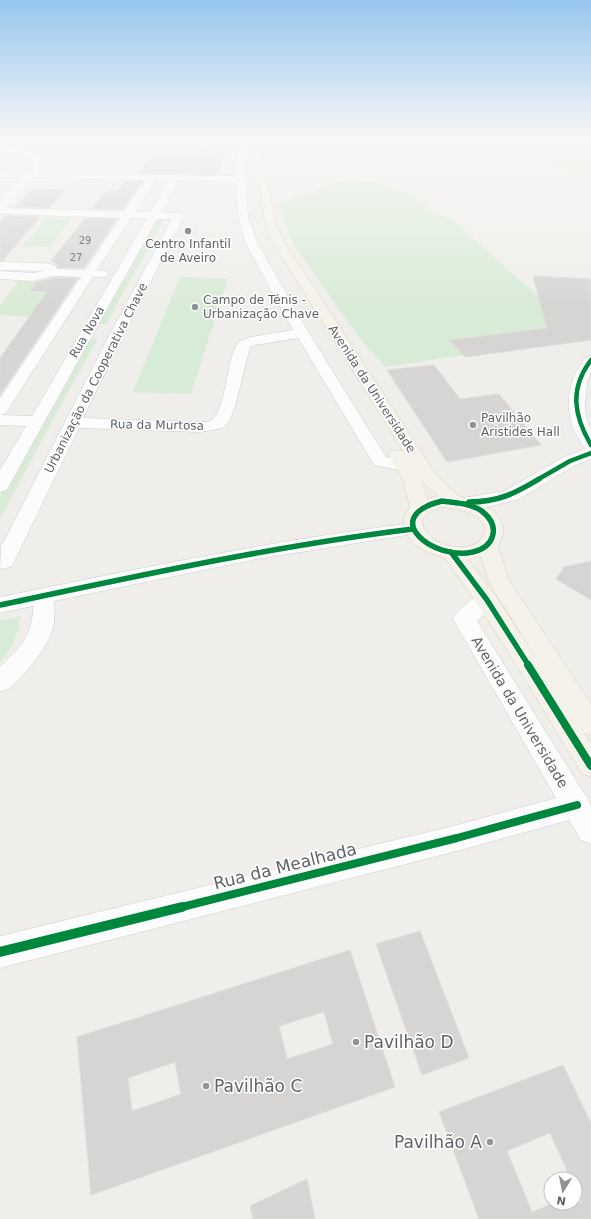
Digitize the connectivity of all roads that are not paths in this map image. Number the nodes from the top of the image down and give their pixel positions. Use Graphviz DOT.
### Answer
graph roads {
  1 [pos="12,195"];
  2 [pos="140,195"];
  3 [pos="165,195"];
  4 [pos="242,195"];
  5 [pos="255,195"];
  6 [pos="265,195"];
  7 [pos="0,207"];
  8 [pos="0,211"];
  9 [pos="128,214"];
  10 [pos="154,215"];
  11 [pos="0,266"];
  12 [pos="51,272"];
  13 [pos="89,274"];
  14 [pos="0,275"];
  15 [pos="120,275"];
  16 [pos="87,332"];
  17 [pos="302,333"];
  18 [pos="117,334"];
  19 [pos="591,360"];
  20 [pos="356,389"];
  21 [pos="0,410"];
  22 [pos="0,420"];
  23 [pos="37,421"];
  24 [pos="72,422"];
  25 [pos="390,444"];
  26 [pos="591,445"];
  27 [pos="591,453"];
  28 [pos="403,466"];
  29 [pos="0,486"];
  30 [pos="510,496"];
  31 [pos="459,502"];
  32 [pos="420,509"];
  33 [pos="493,522"];
  34 [pos="413,529"];
  35 [pos="488,545"];
  36 [pos="451,552"];
  37 [pos="0,562"];
  38 [pos="43,596"];
  39 [pos="487,600"];
  40 [pos="0,605"];
  41 [pos="0,682"];
  42 [pos="591,725"];
  43 [pos="591,766"];
  44 [pos="577,805"];
  45 [pos="591,831"];
  46 [pos="0,952"];
  1 -- 7 [label="street"];
  2 -- 9 [label="street"];
  3 -- 10 [label="street, Rua Nova"];
  4 -- 17 [label="street, Avenida da Universidade"];
  5 -- 20 [label="main road, Avenida da Universidade"];
  6 -- 31 [label="main road, Avenida da Universidade"];
  8 -- 9 [label="street"];
  9 -- 10 [label="street"];
  9 -- 13 [label="street"];
  10 -- 15 [label="street, Rua Nova"];
  10 -- 18 [label="street, Urbanização da Cooperativa Chave"];
  11 -- 12 [label="street"];
  12 -- 13 [label="street"];
  12 -- 14 [label="street"];
  13 -- 15 [label="street"];
  13 -- 21 [label="street"];
  15 -- 16 [label="street, Rua Nova"];
  16 -- 18 [label="street"];
  16 -- 23 [label="street, Rua Nova"];
  17 -- 24 [label="street, Rua da Murtosa"];
  17 -- 28 [label="street, Avenida da Universidade"];
  18 -- 24 [label="street, Urbanização da Cooperativa Chave"];
  19 -- 26 [label="street"];
  22 -- 23 [label="street"];
  23 -- 29 [label="street, Rua Nova"];
  24 -- 37 [label="street, Urbanização da Cooperativa Chave"];
  25 -- 28 [label="main road, Avenida da Universidade"];
  27 -- 30 [label="street"];
  28 -- 32 [label="main road, Avenida da Universidade"];
  30 -- 31 [label="street"];
  30 -- 33 [label="street"];
  31 -- 32 [label="main road"];
  31 -- 33 [label="main road"];
  32 -- 34 [label="main road"];
  33 -- 35 [label="main road"];
  34 -- 36 [label="main road"];
  34 -- 38 [label="street"];
  35 -- 36 [label="main road"];
  35 -- 42 [label="main road"];
  36 -- 39 [label="main road"];
  38 -- 40 [label="street"];
  38 -- 41 [label="street"];
  39 -- 43 [label="main road"];
  39 -- 44 [label="street, Avenida da Universidade"];
  44 -- 45 [label="street, Avenida da Universidade"];
  44 -- 46 [label="street, Rua da Mealhada"];
}
